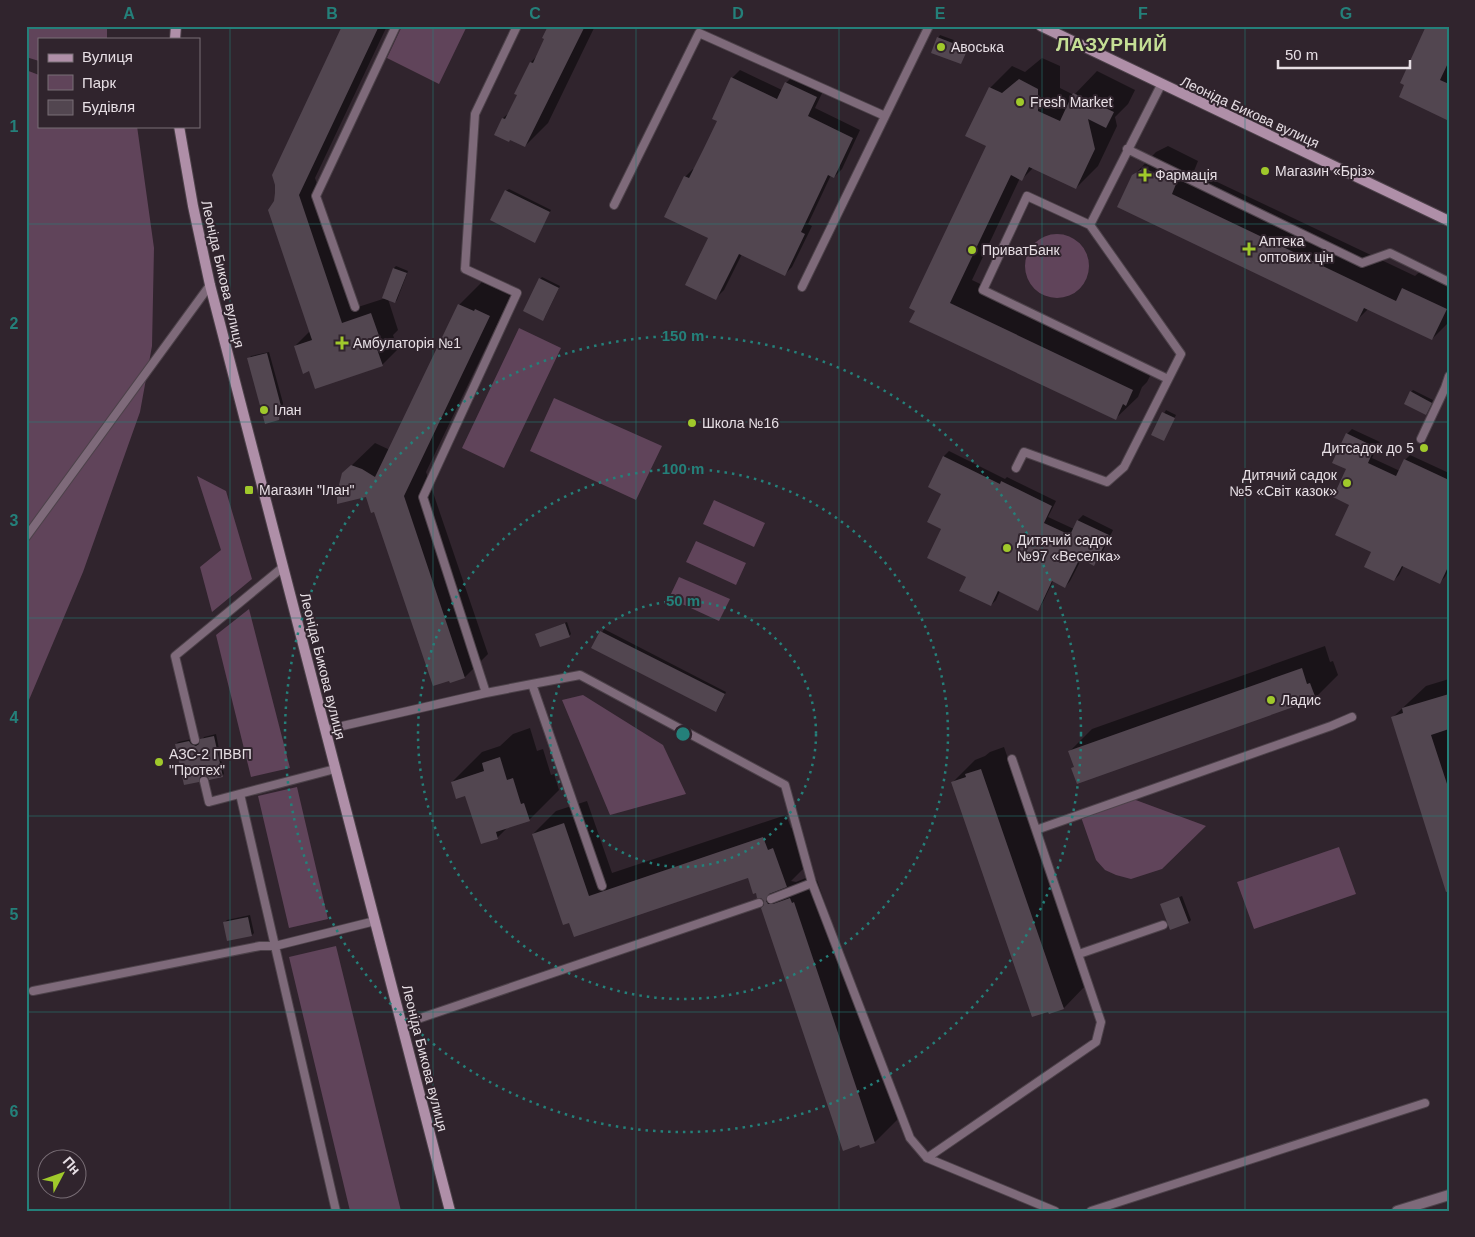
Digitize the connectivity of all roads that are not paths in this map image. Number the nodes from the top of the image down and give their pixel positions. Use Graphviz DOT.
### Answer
graph roads {
  1 [pos="396,26"];
  2 [pos="517,26"];
  3 [pos="929,26"];
  4 [pos="1041,26"];
  5 [pos="1054,29"];
  6 [pos="1161,85"];
  7 [pos="885,116"];
  8 [pos="179,128"];
  9 [pos="1127,149"];
  10 [pos="614,205"];
  11 [pos="1449,221"];
  12 [pos="1090,225"];
  13 [pos="1449,282"];
  14 [pos="210,285"];
  15 [pos="802,286"];
  16 [pos="355,307"];
  17 [pos="1449,376"];
  18 [pos="1168,379"];
  19 [pos="1421,438"];
  20 [pos="1016,468"];
  21 [pos="26,537"];
  22 [pos="283,567"];
  23 [pos="532,684"];
  24 [pos="486,693"];
  25 [pos="1352,716"];
  26 [pos="324,730"];
  27 [pos="195,740"];
  28 [pos="1012,759"];
  29 [pos="335,769"];
  30 [pos="204,781"];
  31 [pos="240,794"];
  32 [pos="1036,830"];
  33 [pos="812,883"];
  34 [pos="602,886"];
  35 [pos="772,898"];
  36 [pos="759,903"];
  37 [pos="375,922"];
  38 [pos="1163,924"];
  39 [pos="275,946"];
  40 [pos="1079,954"];
  41 [pos="33,991"];
  42 [pos="403,1024"];
  43 [pos="1425,1103"];
  44 [pos="927,1158"];
  45 [pos="1449,1195"];
  46 [pos="336,1211"];
  47 [pos="450,1211"];
  48 [pos="1055,1211"];
  49 [pos="1091,1211"];
  50 [pos="1398,1211"];
  1 -- 16 [label="lane"];
  2 -- 24 [label="lane"];
  3 -- 7 [label="lane"];
  4 -- 5 [label="street, Леоніда Бикова вулиця"];
  5 -- 6 [label="street, Леоніда Бикова вулиця"];
  6 -- 9 [label="lane"];
  6 -- 11 [label="street, Леоніда Бикова вулиця"];
  7 -- 10 [label="lane"];
  7 -- 15 [label="lane"];
  8 -- 14 [label="street, Леоніда Бикова вулиця"];
  9 -- 12 [label="lane"];
  9 -- 13 [label="lane"];
  12 -- 18 [label="lane"];
  12 -- 18 [label="lane"];
  14 -- 21 [label="lane"];
  14 -- 22 [label="street, Леоніда Бикова вулиця"];
  17 -- 19 [label="lane"];
  18 -- 20 [label="lane"];
  22 -- 26 [label="street, Леоніда Бикова вулиця"];
  22 -- 27 [label="lane"];
  23 -- 24 [label="lane"];
  23 -- 33 [label="lane"];
  23 -- 34 [label="lane"];
  24 -- 26 [label="lane"];
  25 -- 32 [label="lane"];
  26 -- 29 [label="street, Леоніда Бикова вулиця"];
  28 -- 32 [label="lane"];
  29 -- 31 [label="lane"];
  29 -- 37 [label="street, Леоніда Бикова вулиця"];
  30 -- 31 [label="lane"];
  31 -- 39 [label="lane"];
  32 -- 40 [label="lane"];
  33 -- 35 [label="lane"];
  33 -- 44 [label="lane"];
  36 -- 42 [label="lane"];
  37 -- 39 [label="lane"];
  37 -- 42 [label="street, Леоніда Бикова вулиця"];
  38 -- 40 [label="lane"];
  39 -- 41 [label="lane"];
  39 -- 46 [label="lane"];
  40 -- 44 [label="lane"];
  42 -- 47 [label="street, Леоніда Бикова вулиця"];
  43 -- 49 [label="lane"];
  44 -- 48 [label="lane"];
  45 -- 50 [label="street"];
}
